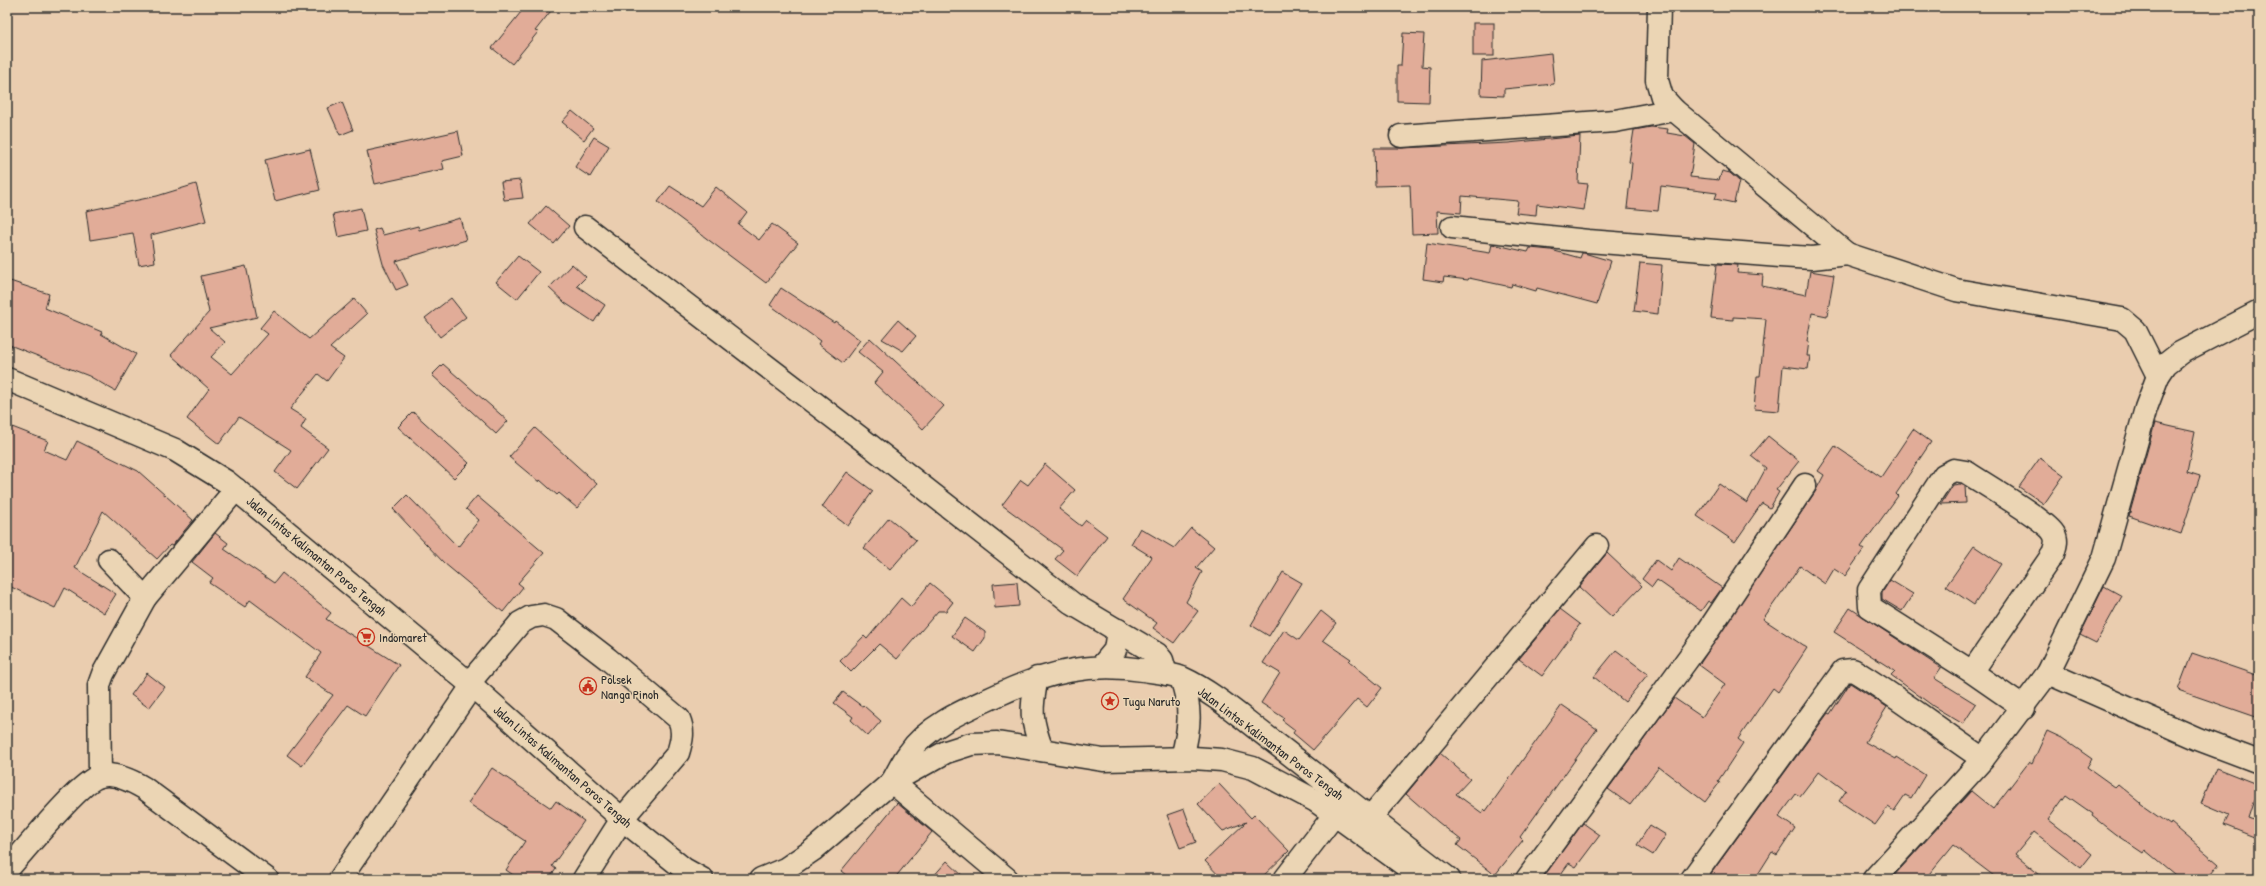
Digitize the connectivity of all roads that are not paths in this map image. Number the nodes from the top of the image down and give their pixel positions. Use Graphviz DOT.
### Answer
graph roads {
  1 [pos="1659,7"];
  2 [pos="1674,110"];
  3 [pos="1401,136"];
  4 [pos="585,227"];
  5 [pos="1452,227"];
  6 [pos="1846,254"];
  7 [pos="2259,312"];
  8 [pos="2158,376"];
  9 [pos="7,379"];
  10 [pos="1805,485"];
  11 [pos="236,489"];
  12 [pos="1597,546"];
  13 [pos="109,560"];
  14 [pos="145,598"];
  15 [pos="1118,630"];
  16 [pos="1101,667"];
  17 [pos="1972,672"];
  18 [pos="2048,673"];
  19 [pos="1173,676"];
  20 [pos="1037,678"];
  21 [pos="470,685"];
  22 [pos="2024,708"];
  23 [pos="1042,750"];
  24 [pos="1182,758"];
  25 [pos="1983,759"];
  26 [pos="2259,762"];
  27 [pos="100,776"];
  28 [pos="892,782"];
  29 [pos="1334,814"];
  30 [pos="622,819"];
  31 [pos="1369,819"];
  32 [pos="7,870"];
  33 [pos="267,879"];
  34 [pos="340,879"];
  35 [pos="584,879"];
  36 [pos="702,879"];
  37 [pos="761,879"];
  38 [pos="1007,879"];
  39 [pos="1285,879"];
  40 [pos="1424,879"];
  41 [pos="1449,879"];
  42 [pos="1527,879"];
  43 [pos="1692,879"];
  44 [pos="1874,879"];
  1 -- 2 [label="street"];
  2 -- 3 [label="street"];
  2 -- 6 [label="street"];
  4 -- 15 [label="street"];
  5 -- 6 [label="street"];
  6 -- 8 [label="street"];
  7 -- 8 [label="street"];
  8 -- 18 [label="street"];
  9 -- 11 [label="street, Jalan Lintas Kalimantan Poros Tengah"];
  10 -- 42 [label="street"];
  11 -- 14 [label="street"];
  11 -- 21 [label="street, Jalan Lintas Kalimantan Poros Tengah"];
  12 -- 31 [label="street"];
  13 -- 14 [label="street"];
  14 -- 27 [label="street"];
  15 -- 16 [label="street"];
  15 -- 19 [label="street"];
  16 -- 19 [label="street, Jalan Lintas Kalimantan Poros Tengah"];
  16 -- 20 [label="street, Jalan Lintas Kalimantan Poros Tengah"];
  17 -- 17 [label="street"];
  17 -- 22 [label="street"];
  18 -- 22 [label="street"];
  18 -- 26 [label="street"];
  19 -- 24 [label="street"];
  19 -- 31 [label="street, Jalan Lintas Kalimantan Poros Tengah"];
  20 -- 23 [label="street"];
  20 -- 28 [label="street, Jalan Lintas Kalimantan Poros Tengah"];
  21 -- 30 [label="street, Jalan Lintas Kalimantan Poros Tengah"];
  21 -- 30 [label="street"];
  21 -- 34 [label="street"];
  22 -- 25 [label="street"];
  23 -- 24 [label="street, Jalan Lintas Kalimantan Poros Tengah"];
  23 -- 28 [label="street, Jalan Lintas Kalimantan Poros Tengah"];
  24 -- 29 [label="street, Jalan Lintas Kalimantan Poros Tengah"];
  25 -- 43 [label="street"];
  25 -- 44 [label="street"];
  27 -- 32 [label="street"];
  27 -- 33 [label="street"];
  28 -- 37 [label="street, Jalan Lintas Kalimantan Poros Tengah"];
  28 -- 38 [label="street"];
  29 -- 39 [label="street"];
  29 -- 40 [label="street, Jalan Lintas Kalimantan Poros Tengah"];
  30 -- 35 [label="street"];
  30 -- 36 [label="street, Jalan Lintas Kalimantan Poros Tengah"];
  31 -- 41 [label="street, Jalan Lintas Kalimantan Poros Tengah"];
}
